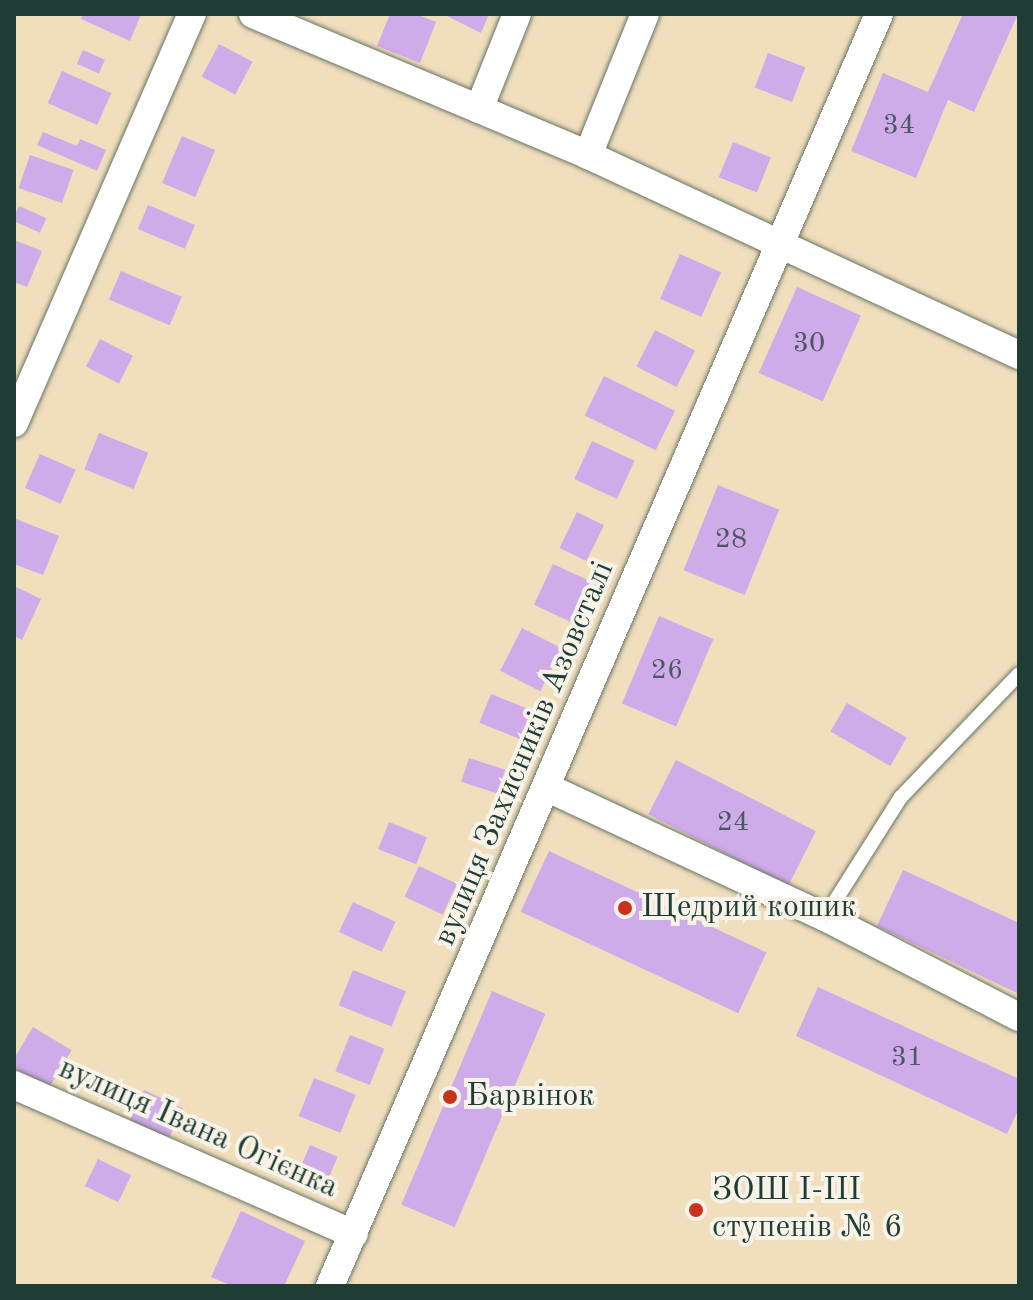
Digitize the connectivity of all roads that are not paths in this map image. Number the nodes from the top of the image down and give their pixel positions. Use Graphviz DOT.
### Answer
graph roads {
  1 [pos="192,14"];
  2 [pos="253,14"];
  3 [pos="517,14"];
  4 [pos="645,14"];
  5 [pos="879,14"];
  6 [pos="479,109"];
  7 [pos="588,155"];
  8 [pos="780,248"];
  9 [pos="1019,355"];
  10 [pos="14,423"];
  11 [pos="1019,674"];
  12 [pos="548,788"];
  13 [pos="825,917"];
  14 [pos="1019,1017"];
  15 [pos="14,1085"];
  16 [pos="354,1234"];
  17 [pos="330,1286"];
  1 -- 10 [label="street"];
  2 -- 6 [label="street"];
  3 -- 6 [label="street"];
  4 -- 7 [label="street"];
  5 -- 8 [label="street, вулиця Захисників Азовсталі"];
  6 -- 7 [label="street"];
  7 -- 8 [label="street"];
  8 -- 9 [label="street"];
  8 -- 12 [label="street, вулиця Захисників Азовсталі"];
  11 -- 13 [label="lane"];
  12 -- 13 [label="street"];
  12 -- 16 [label="street, вулиця Захисників Азовсталі"];
  13 -- 14 [label="street"];
  15 -- 16 [label="street, вулиця Івана Огієнка"];
  16 -- 17 [label="street, вулиця Захисників Азовсталі"];
}
